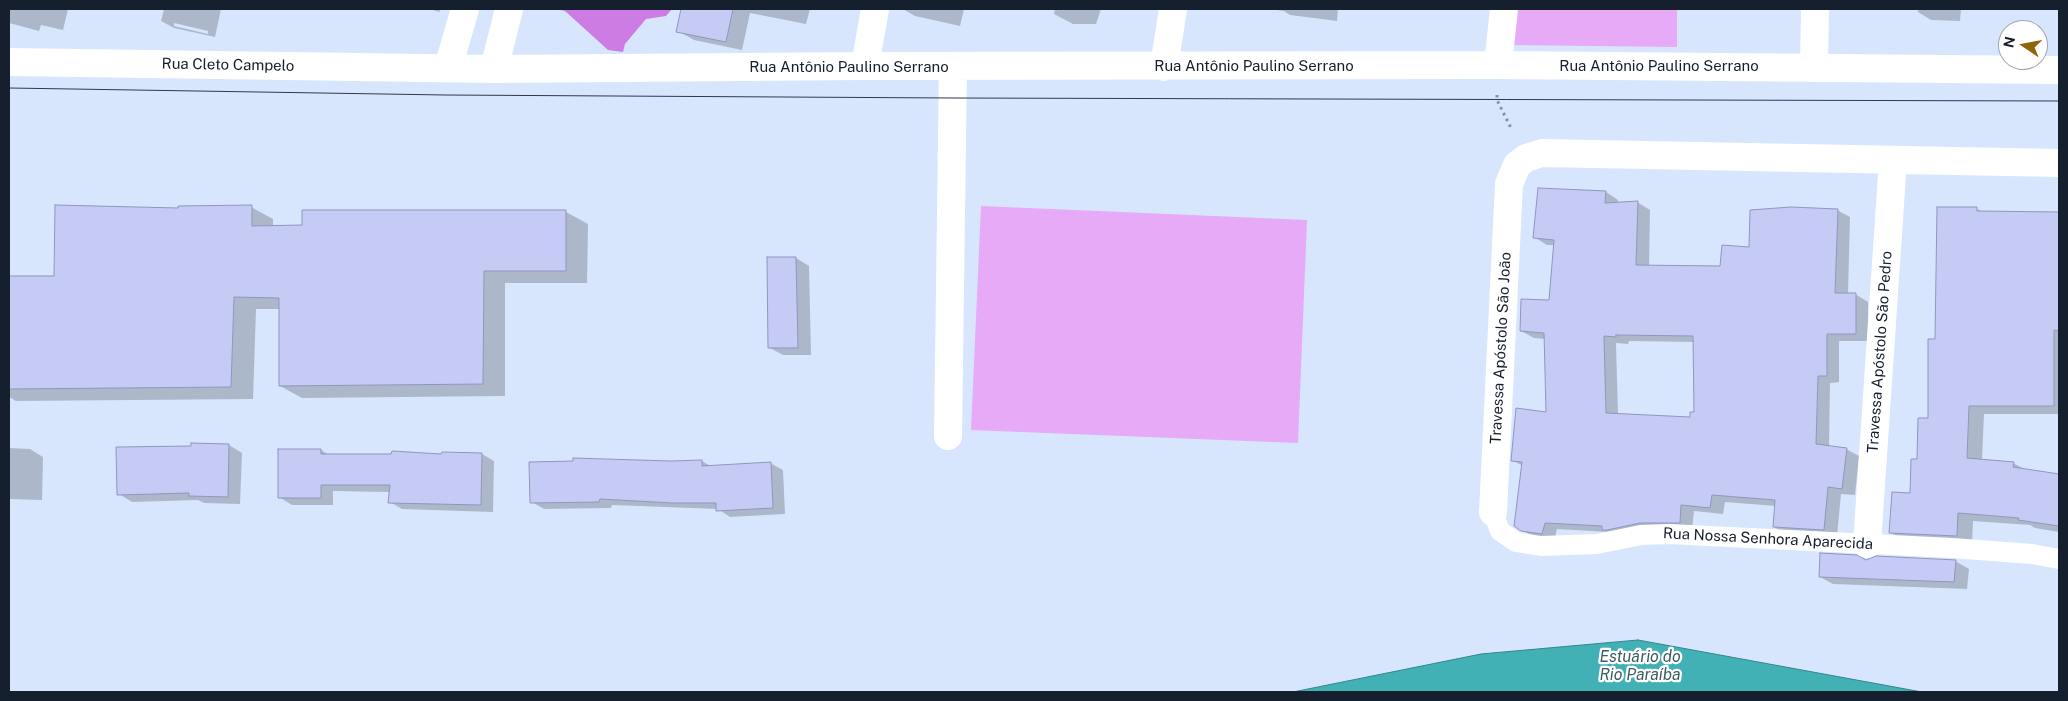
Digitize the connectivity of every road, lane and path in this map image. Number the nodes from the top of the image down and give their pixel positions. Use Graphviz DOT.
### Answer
graph roads {
  1 [pos="465,9"];
  2 [pos="509,9"];
  3 [pos="875,9"];
  4 [pos="1173,9"];
  5 [pos="1504,9"];
  6 [pos="1815,9"];
  7 [pos="9,62"];
  8 [pos="1498,65"];
  9 [pos="865,66"];
  10 [pos="954,66"];
  11 [pos="1164,66"];
  12 [pos="1814,67"];
  13 [pos="448,68"];
  14 [pos="494,69"];
  15 [pos="2059,70"];
  16 [pos="1526,158"];
  17 [pos="1893,160"];
  18 [pos="2059,163"];
  19 [pos="948,436"];
  20 [pos="1493,512"];
  21 [pos="1867,544"];
  22 [pos="2059,559"];
  1 -- 13 [label="street"];
  2 -- 14 [label="street"];
  3 -- 9 [label="street"];
  4 -- 11 [label="street"];
  5 -- 8 [label="street"];
  6 -- 12 [label="street"];
  7 -- 13 [label="street, Rua Cleto Campelo"];
  8 -- 11 [label="street, Rua Antônio Paulino Serrano"];
  8 -- 12 [label="street, Rua Antônio Paulino Serrano"];
  8 -- 16 [label="path"];
  9 -- 10 [label="street, Rua Antônio Paulino Serrano"];
  9 -- 14 [label="street, Rua Antônio Paulino Serrano"];
  10 -- 11 [label="street, Rua Antônio Paulino Serrano"];
  10 -- 19 [label="street"];
  12 -- 15 [label="street, Rua Antônio Paulino Serrano"];
  13 -- 14 [label="street, Rua Antônio Paulino Serrano"];
  16 -- 17 [label="street"];
  16 -- 20 [label="street, Travessa Apóstolo São João"];
  17 -- 18 [label="street"];
  17 -- 21 [label="street, Travessa Apóstolo São Pedro"];
  20 -- 21 [label="lane, Rua Nossa Senhora Aparecida"];
  21 -- 22 [label="lane, Rua Nossa Senhora Aparecida"];
}
